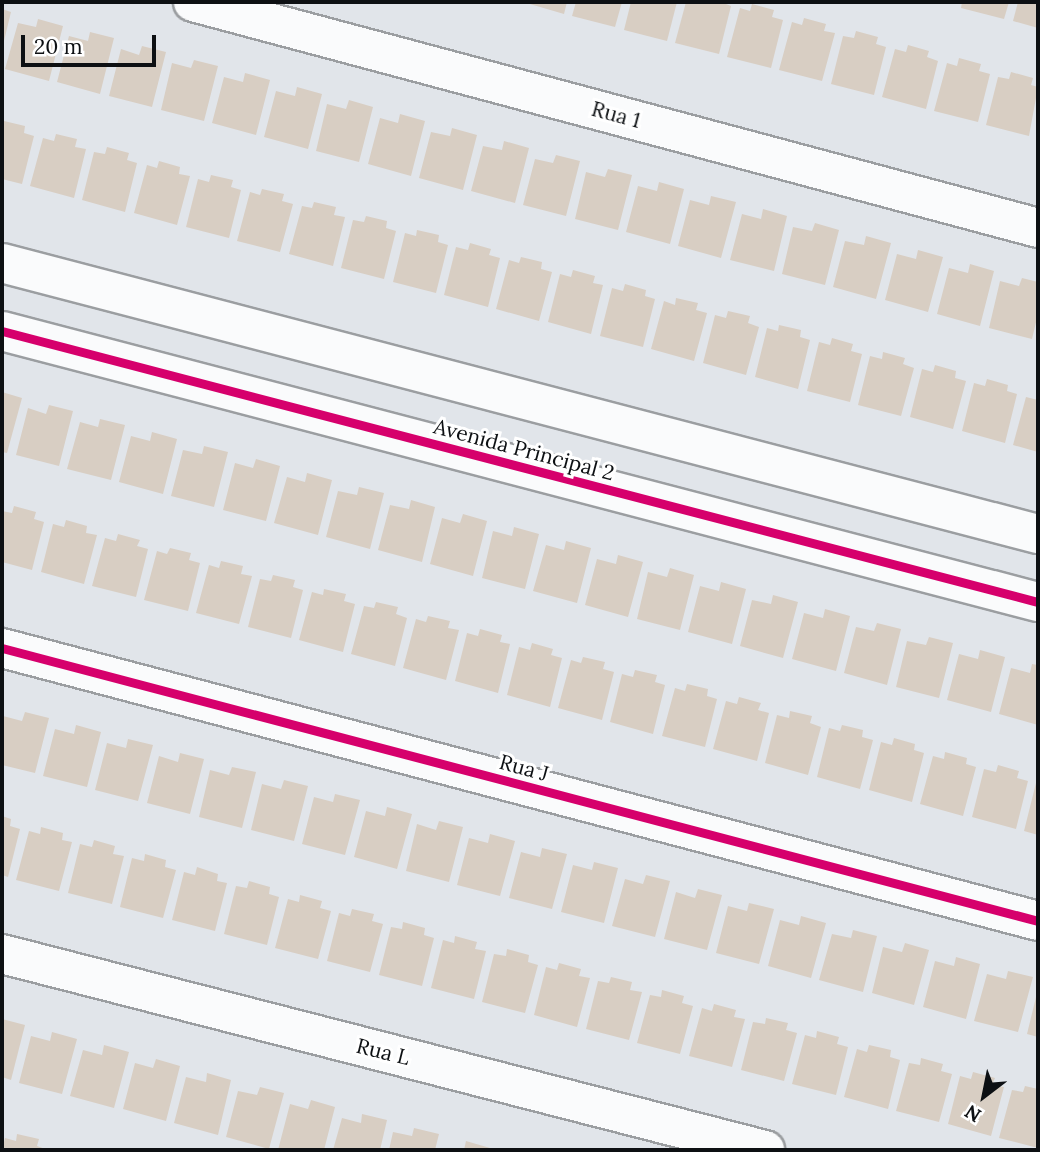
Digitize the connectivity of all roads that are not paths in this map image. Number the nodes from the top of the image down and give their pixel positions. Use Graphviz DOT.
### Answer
graph roads {
  1 [pos="193,2"];
  2 [pos="1038,228"];
  3 [pos="2,263"];
  4 [pos="2,331"];
  5 [pos="1038,534"];
  6 [pos="1038,603"];
  7 [pos="2,648"];
  8 [pos="1038,921"];
  9 [pos="2,954"];
  10 [pos="765,1150"];
  1 -- 2 [label="street, Rua 1"];
  3 -- 5 [label="street"];
  4 -- 6 [label="street, Avenida Principal 2"];
  7 -- 8 [label="street, Rua J"];
  9 -- 10 [label="street, Rua L"];
}
